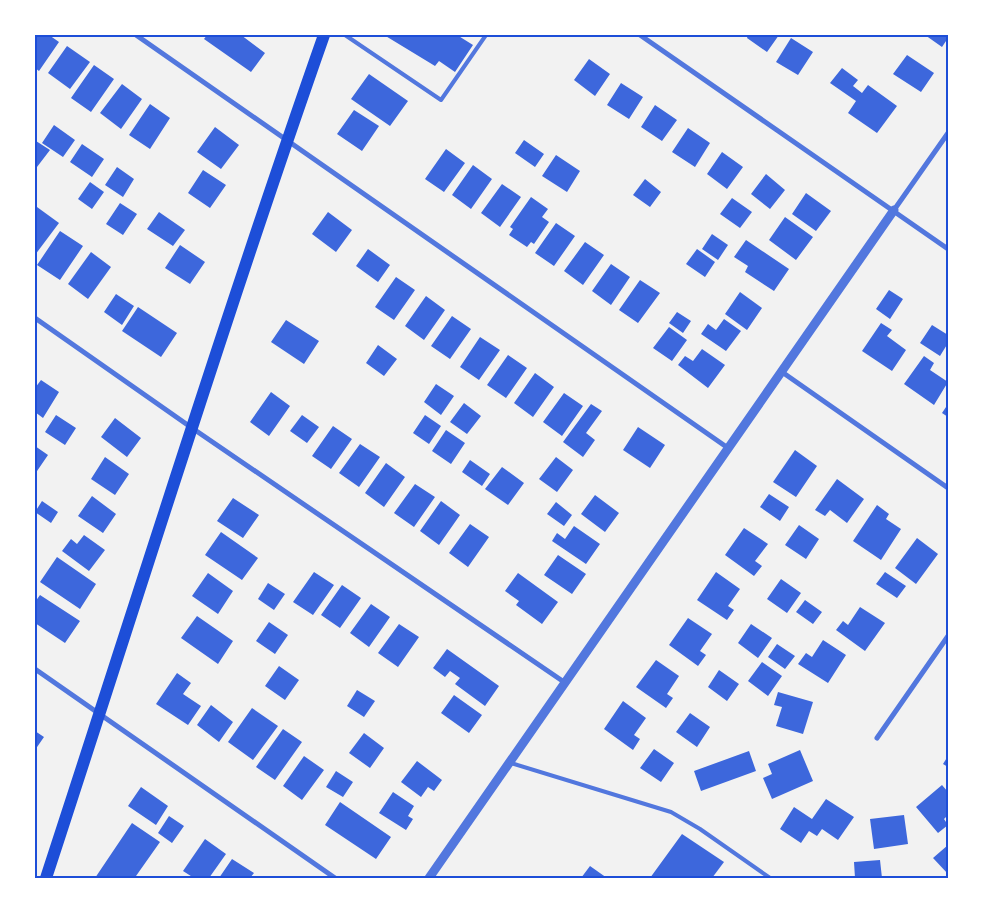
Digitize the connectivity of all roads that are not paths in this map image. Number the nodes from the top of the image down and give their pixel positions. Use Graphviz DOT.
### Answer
graph roads {
  1 [pos="136,35"];
  2 [pos="324,35"];
  3 [pos="345,35"];
  4 [pos="486,35"];
  5 [pos="640,35"];
  6 [pos="948,133"];
  7 [pos="287,140"];
  8 [pos="894,210"];
  9 [pos="948,248"];
  10 [pos="35,318"];
  11 [pos="782,372"];
  12 [pos="192,428"];
  13 [pos="728,448"];
  14 [pos="948,488"];
  15 [pos="948,636"];
  16 [pos="35,669"];
  17 [pos="564,682"];
  18 [pos="100,714"];
  19 [pos="877,738"];
  20 [pos="508,762"];
  21 [pos="46,878"];
  22 [pos="334,878"];
  23 [pos="429,878"];
  24 [pos="770,878"];
  1 -- 7 [label="street"];
  2 -- 7 [label="main road"];
  3 -- 4 [label="lane"];
  5 -- 8 [label="street"];
  6 -- 8 [label="street"];
  7 -- 12 [label="main road"];
  7 -- 13 [label="street"];
  8 -- 9 [label="street"];
  8 -- 11 [label="street"];
  10 -- 12 [label="street"];
  11 -- 13 [label="street"];
  11 -- 14 [label="street"];
  12 -- 17 [label="street"];
  12 -- 18 [label="main road"];
  13 -- 17 [label="street"];
  15 -- 19 [label="street"];
  16 -- 18 [label="street"];
  17 -- 20 [label="street"];
  18 -- 21 [label="main road"];
  18 -- 22 [label="street"];
  20 -- 23 [label="street"];
  20 -- 24 [label="lane"];
}
